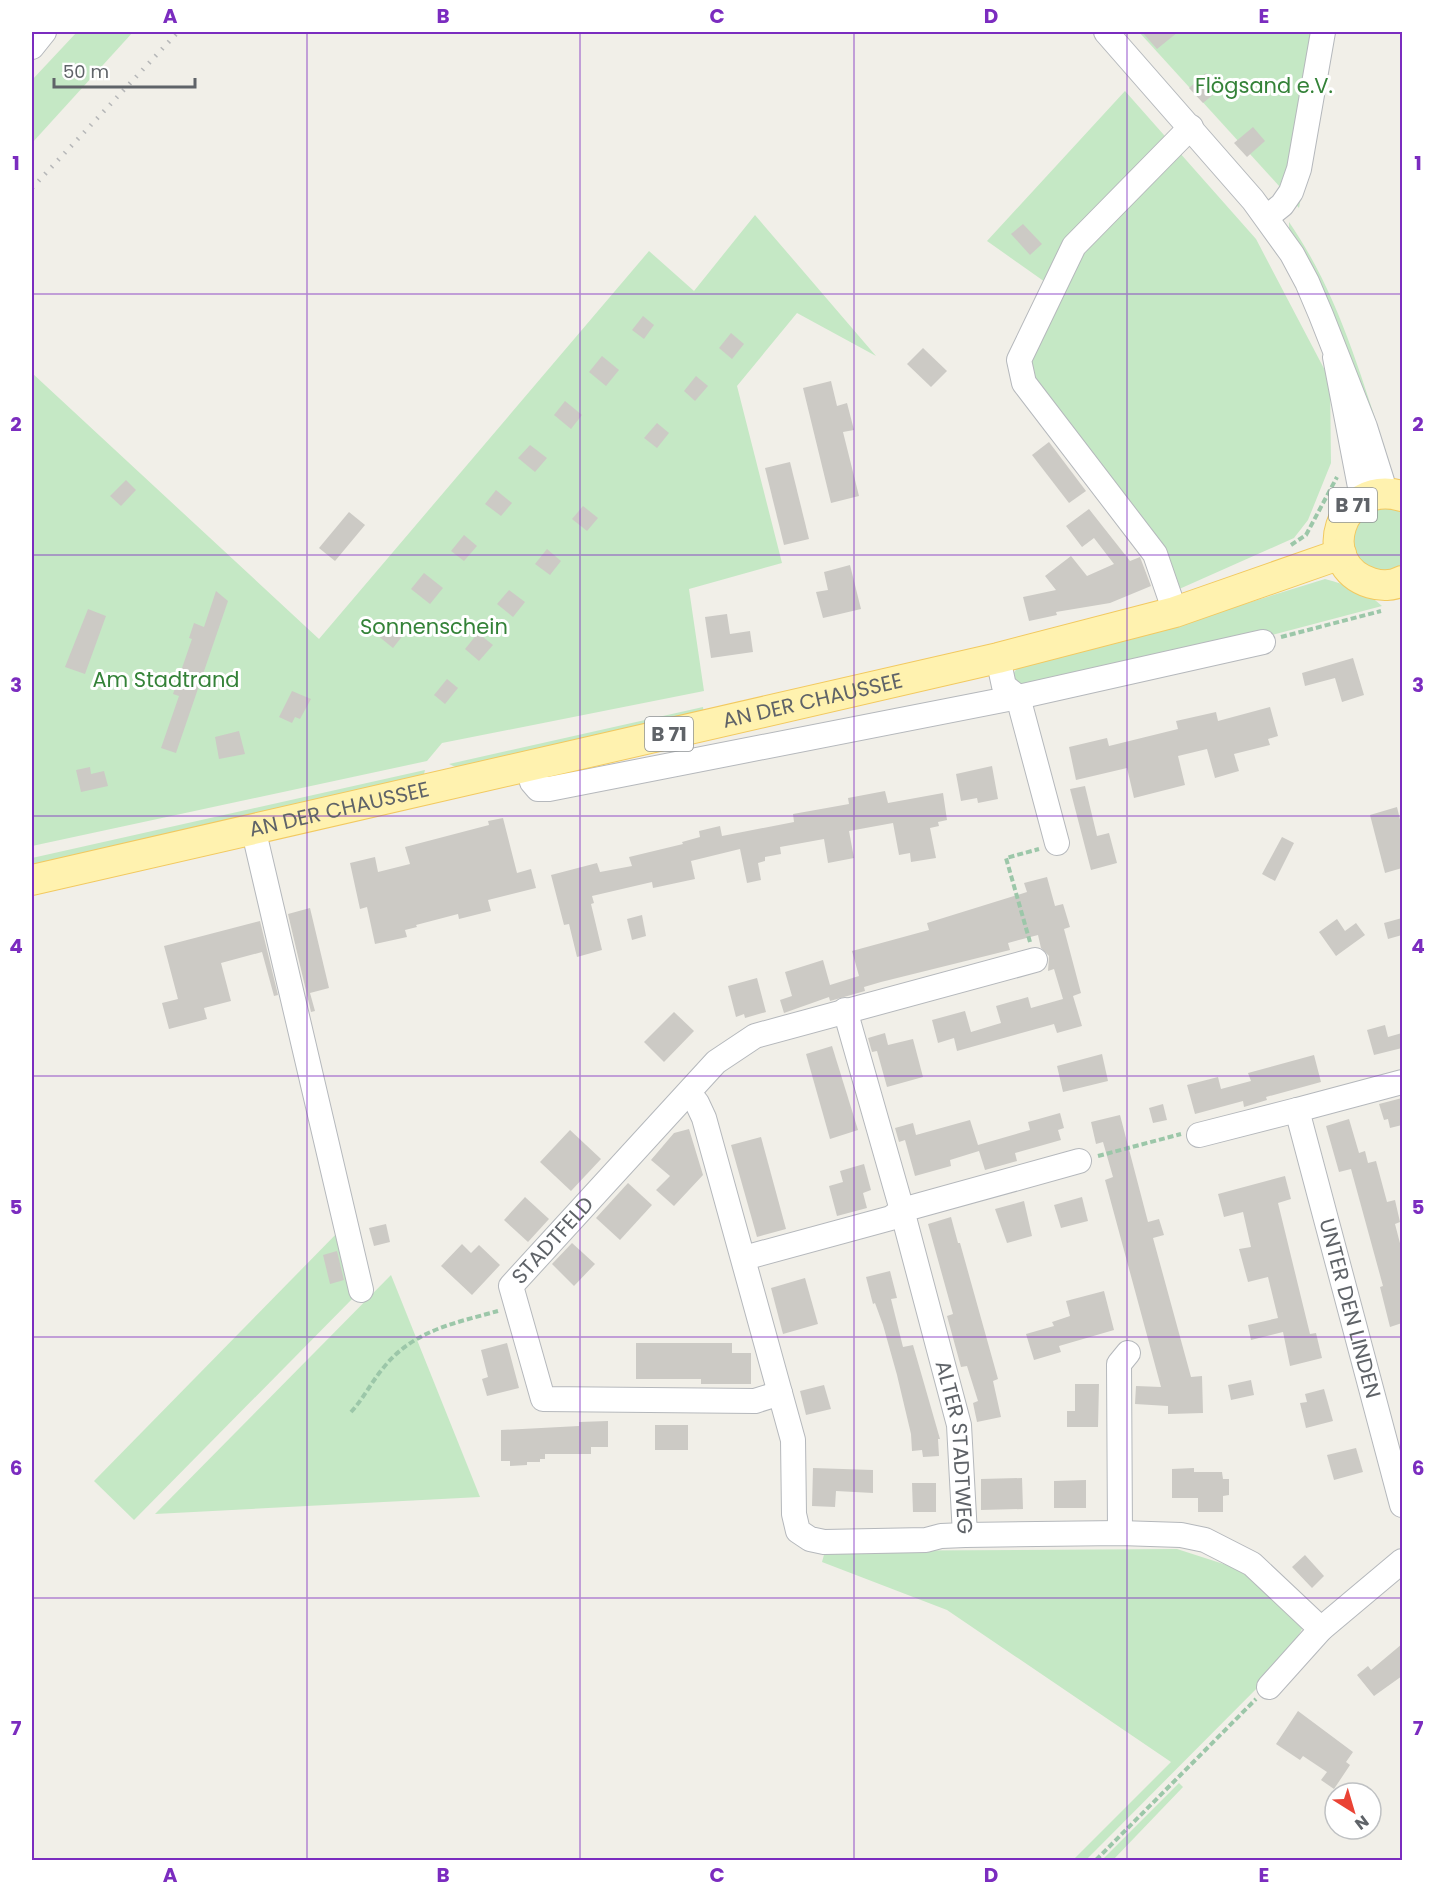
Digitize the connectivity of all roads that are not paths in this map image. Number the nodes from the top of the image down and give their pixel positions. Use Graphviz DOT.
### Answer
graph roads {
  1 [pos="44,32"];
  2 [pos="1106,32"];
  3 [pos="1323,32"];
  4 [pos="32,47"];
  5 [pos="1191,127"];
  6 [pos="1267,217"];
  7 [pos="1335,357"];
  8 [pos="1388,494"];
  9 [pos="1341,554"];
  10 [pos="1399,593"];
  11 [pos="1174,612"];
  12 [pos="1263,642"];
  13 [pos="998,658"];
  14 [pos="1018,697"];
  15 [pos="528,766"];
  16 [pos="253,828"];
  17 [pos="1058,843"];
  18 [pos="32,880"];
  19 [pos="1035,960"];
  20 [pos="845,1010"];
  21 [pos="1402,1082"];
  22 [pos="689,1093"];
  23 [pos="1297,1110"];
  24 [pos="1199,1135"];
  25 [pos="1079,1161"];
  26 [pos="902,1210"];
  27 [pos="744,1258"];
  28 [pos="361,1290"];
  29 [pos="1128,1353"];
  30 [pos="780,1394"];
  31 [pos="1402,1505"];
  32 [pos="1120,1533"];
  33 [pos="965,1535"];
  34 [pos="1402,1561"];
  35 [pos="1321,1629"];
  36 [pos="1269,1686"];
  1 -- 4 [label="street"];
  2 -- 5 [label="street"];
  3 -- 6 [label="street"];
  5 -- 6 [label="street"];
  5 -- 11 [label="street"];
  6 -- 7 [label="street"];
  7 -- 8 [label="street"];
  7 -- 8 [label="street"];
  8 -- 9 [label="main road, B 71"];
  9 -- 10 [label="main road"];
  9 -- 11 [label="main road, AN DER CHAUSSEE / B 71"];
  11 -- 13 [label="main road, AN DER CHAUSSEE / B 71"];
  12 -- 14 [label="street"];
  13 -- 14 [label="street"];
  13 -- 15 [label="main road, AN DER CHAUSSEE / B 71"];
  14 -- 15 [label="street"];
  14 -- 17 [label="street"];
  15 -- 16 [label="main road, AN DER CHAUSSEE / B 71"];
  16 -- 18 [label="main road, AN DER CHAUSSEE / B 71"];
  16 -- 28 [label="street"];
  19 -- 20 [label="street"];
  20 -- 22 [label="street, STADTFELD"];
  20 -- 26 [label="street, ALTER STADTWEG"];
  21 -- 23 [label="street"];
  22 -- 27 [label="street"];
  22 -- 30 [label="street, STADTFELD"];
  23 -- 24 [label="street"];
  23 -- 31 [label="street, UNTER DEN LINDEN"];
  25 -- 26 [label="street"];
  26 -- 27 [label="street"];
  26 -- 33 [label="street, ALTER STADTWEG"];
  27 -- 30 [label="street"];
  29 -- 32 [label="street"];
  30 -- 33 [label="street"];
  32 -- 33 [label="street, ALTER STADTWEG"];
  32 -- 35 [label="street, ALTER STADTWEG"];
  34 -- 35 [label="street"];
  35 -- 36 [label="street"];
}
